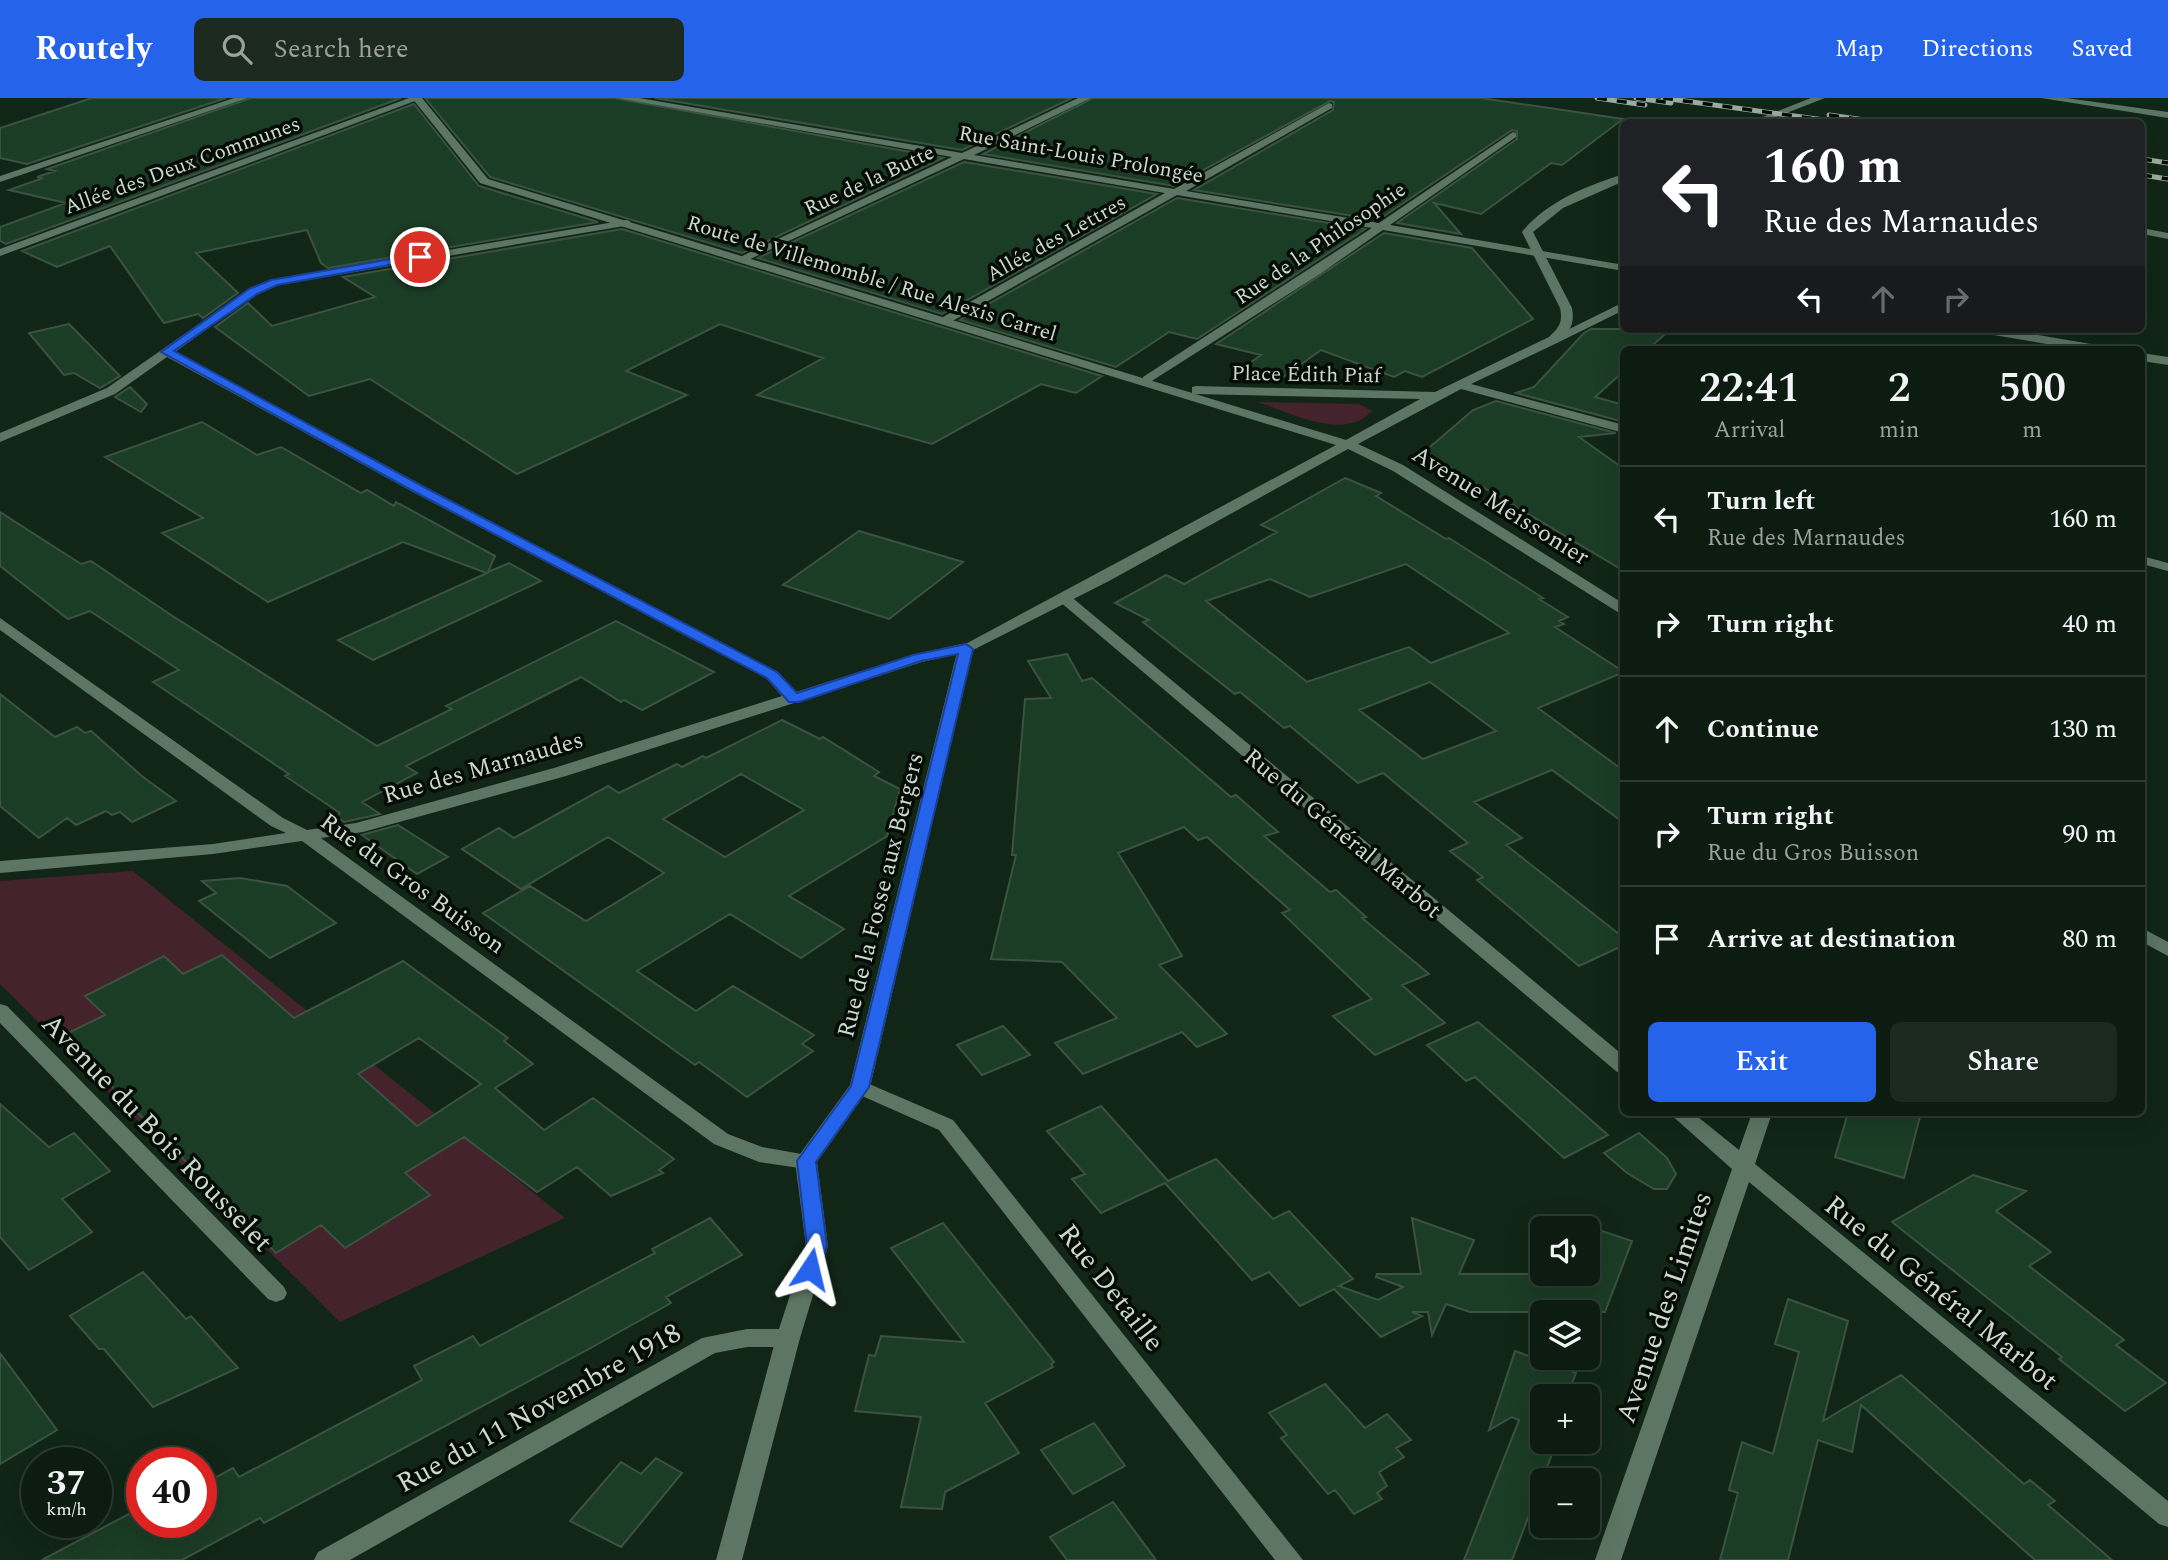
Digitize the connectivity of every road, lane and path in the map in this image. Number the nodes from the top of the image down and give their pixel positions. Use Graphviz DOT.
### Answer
graph roads {
  1 [pos="243,98"];
  2 [pos="417,98"];
  3 [pos="622,98"];
  4 [pos="1086,98"];
  5 [pos="1820,98"];
  6 [pos="2046,98"];
  7 [pos="1329,106"];
  8 [pos="2168,115"];
  9 [pos="1762,119"];
  10 [pos="1513,135"];
  11 [pos="969,154"];
  12 [pos="0,179"];
  13 [pos="1620,179"];
  14 [pos="1179,191"];
  15 [pos="626,223"];
  16 [pos="1380,226"];
  17 [pos="2145,232"];
  18 [pos="2168,236"];
  19 [pos="0,253"];
  20 [pos="1533,253"];
  21 [pos="744,259"];
  22 [pos="1620,267"];
  23 [pos="1620,307"];
  24 [pos="947,320"];
  25 [pos="2026,333"];
  26 [pos="1553,340"];
  27 [pos="2085,346"];
  28 [pos="166,352"];
  29 [pos="2145,357"];
  30 [pos="2168,361"];
  31 [pos="1147,380"];
  32 [pos="1459,385"];
  33 [pos="1174,390"];
  34 [pos="1437,396"];
  35 [pos="1620,428"];
  36 [pos="0,438"];
  37 [pos="1350,445"];
  38 [pos="2145,561"];
  39 [pos="2168,567"];
  40 [pos="1064,598"];
  41 [pos="1620,608"];
  42 [pos="0,623"];
  43 [pos="966,649"];
  44 [pos="794,699"];
  45 [pos="308,837"];
  46 [pos="0,867"];
  47 [pos="2145,936"];
  48 [pos="2168,950"];
  49 [pos="0,1011"];
  50 [pos="1620,1064"];
  51 [pos="860,1087"];
  52 [pos="1683,1116"];
  53 [pos="1761,1116"];
  54 [pos="806,1161"];
  55 [pos="1744,1167"];
  56 [pos="276,1293"];
  57 [pos="788,1338"];
  58 [pos="2168,1516"];
  59 [pos="327,1560"];
  60 [pos="729,1560"];
  61 [pos="1290,1560"];
  62 [pos="1608,1560"];
  1 -- 12 [label="street"];
  2 -- 15 [label="street, Route de Villemomble / Rue Alexis Carrel"];
  2 -- 19 [label="street, Allée des Deux Communes"];
  3 -- 11 [label="street, Rue Saint-Louis Prolongée"];
  4 -- 11 [label="street, Rue de la Butte"];
  5 -- 9 [label="street"];
  6 -- 8 [label="street"];
  7 -- 14 [label="street, Allée des Lettres"];
  10 -- 16 [label="street, Rue de la Philosophie"];
  11 -- 14 [label="street, Rue Saint-Louis Prolongée"];
  11 -- 21 [label="street, Rue de la Butte"];
  13 -- 20 [label="street"];
  14 -- 16 [label="street, Rue Saint-Louis Prolongée"];
  14 -- 24 [label="street, Allée des Lettres"];
  15 -- 21 [label="street, Route de Villemomble / Rue Alexis Carrel"];
  15 -- 28 [label="street"];
  16 -- 20 [label="street, Rue Saint-Louis Prolongée"];
  16 -- 31 [label="street, Rue de la Philosophie"];
  17 -- 18 [label="street"];
  20 -- 22 [label="street, Rue Saint-Louis Prolongée"];
  20 -- 26 [label="street"];
  21 -- 24 [label="street, Route de Villemomble / Rue Alexis Carrel"];
  23 -- 26 [label="street"];
  24 -- 31 [label="street, Route de Villemomble / Rue Alexis Carrel"];
  25 -- 27 [label="street"];
  26 -- 32 [label="street"];
  28 -- 36 [label="street"];
  28 -- 44 [label="street"];
  29 -- 30 [label="street"];
  31 -- 33 [label="street, Route de Villemomble / Rue Alexis Carrel"];
  32 -- 34 [label="street"];
  32 -- 35 [label="street"];
  33 -- 34 [label="street, Place Édith Piaf"];
  33 -- 37 [label="street, Route de Villemomble / Rue Alexis Carrel"];
  34 -- 37 [label="street"];
  37 -- 40 [label="street"];
  37 -- 41 [label="street, Avenue Meissonier"];
  38 -- 39 [label="street"];
  40 -- 43 [label="street"];
  40 -- 50 [label="street, Rue du Général Marbot"];
  42 -- 45 [label="street, Rue du Gros Buisson"];
  43 -- 44 [label="street, Rue des Marnaudes"];
  43 -- 51 [label="street, Rue de la Fosse aux Bergers"];
  44 -- 45 [label="street, Rue des Marnaudes"];
  45 -- 46 [label="street, Rue des Marnaudes"];
  45 -- 54 [label="street, Rue du Gros Buisson"];
  47 -- 48 [label="street"];
  49 -- 56 [label="street, Avenue du Bois Rousselet"];
  51 -- 54 [label="street, Rue de la Fosse aux Bergers"];
  51 -- 61 [label="street, Rue Detaille"];
  52 -- 55 [label="street, Rue du Général Marbot"];
  53 -- 55 [label="street, Avenue des Limites"];
  54 -- 57 [label="street"];
  55 -- 58 [label="street, Rue du Général Marbot"];
  55 -- 62 [label="street, Avenue des Limites"];
  57 -- 59 [label="street, Rue du 11 Novembre 1918"];
  57 -- 60 [label="street"];
}
